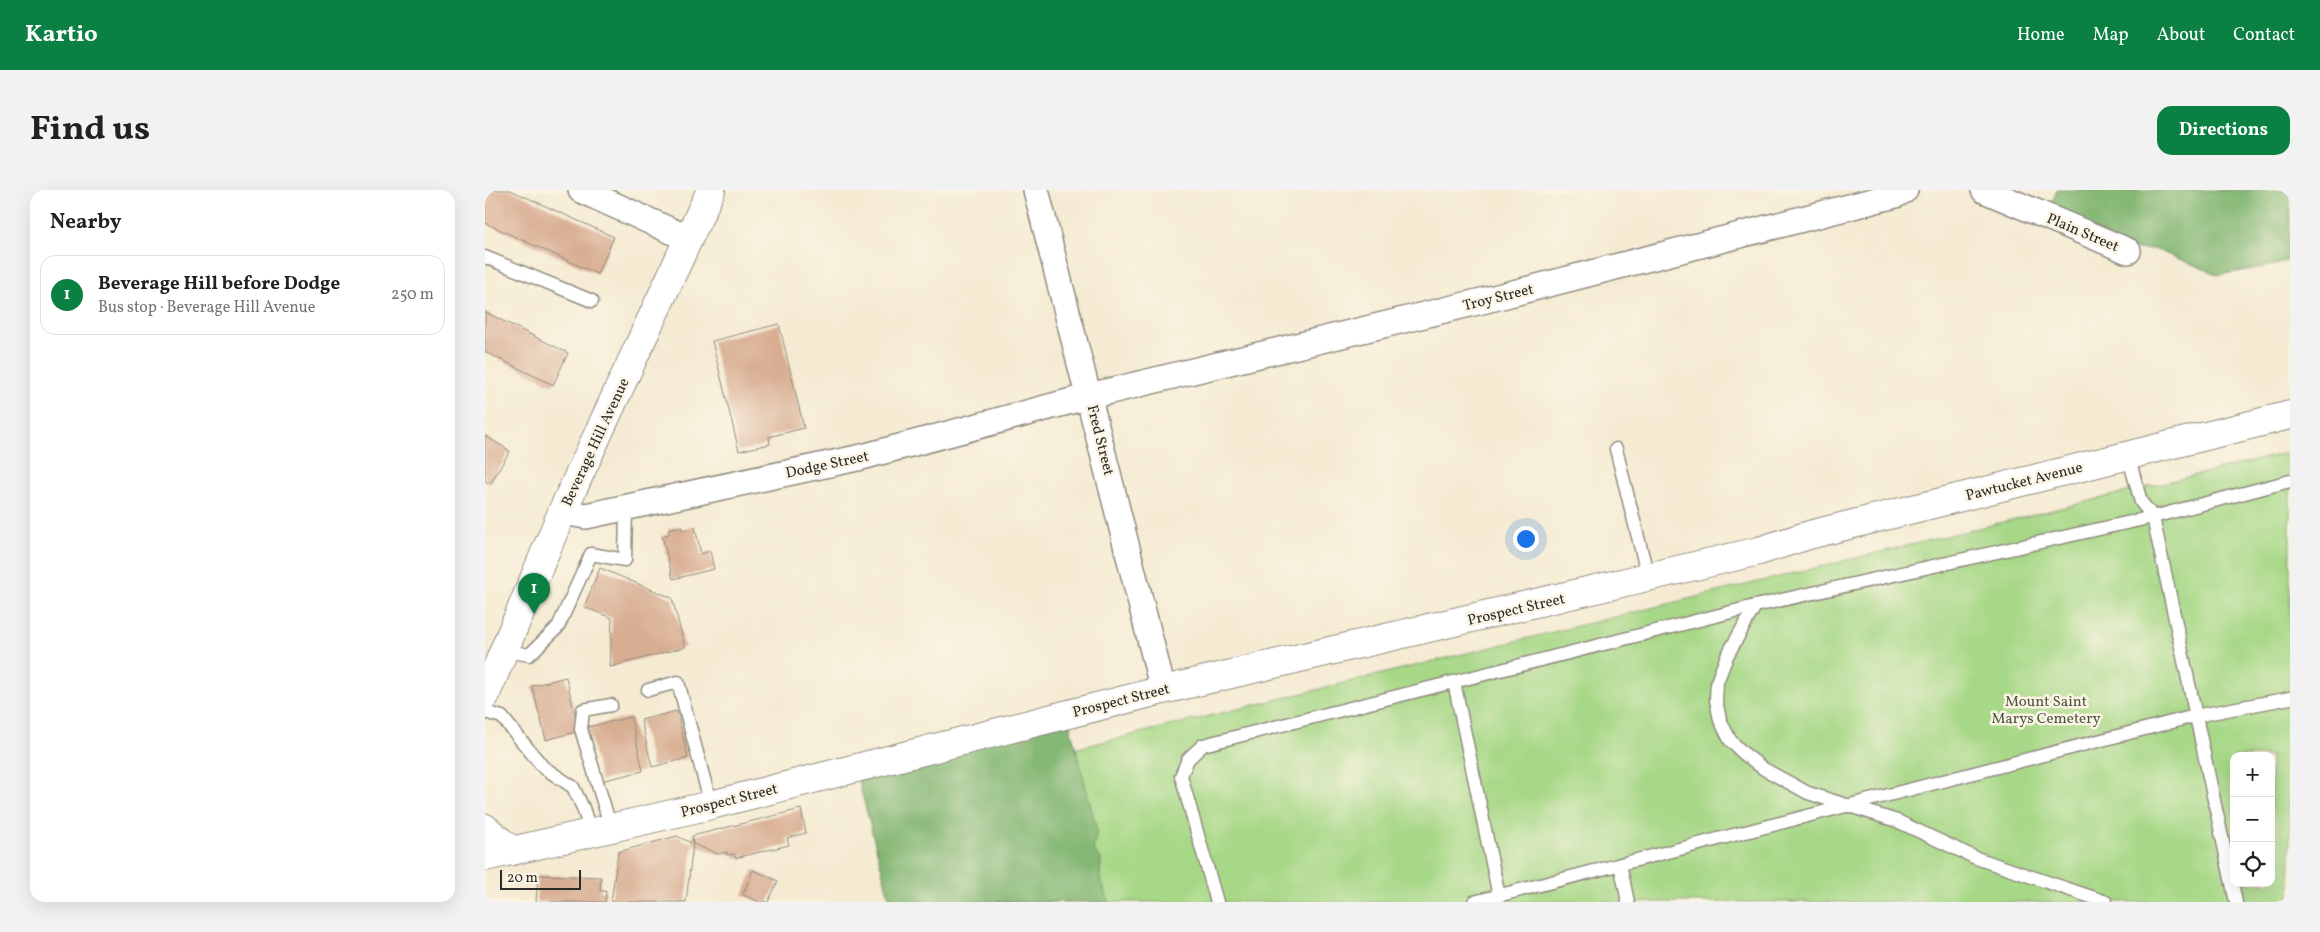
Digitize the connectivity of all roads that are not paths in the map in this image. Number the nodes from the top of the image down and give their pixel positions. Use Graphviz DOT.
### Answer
graph roads {
  1 [pos="581,190"];
  2 [pos="711,190"];
  3 [pos="1036,190"];
  4 [pos="1905,190"];
  5 [pos="1984,190"];
  6 [pos="689,239"];
  7 [pos="2128,251"];
  8 [pos="485,257"];
  9 [pos="592,301"];
  10 [pos="1090,396"];
  11 [pos="2290,415"];
  12 [pos="1616,449"];
  13 [pos="2129,455"];
  14 [pos="2290,481"];
  15 [pos="626,507"];
  16 [pos="562,512"];
  17 [pos="2153,517"];
  18 [pos="1759,551"];
  19 [pos="1648,577"];
  20 [pos="1755,606"];
  21 [pos="504,650"];
  22 [pos="1453,682"];
  23 [pos="648,690"];
  24 [pos="1163,690"];
  25 [pos="485,696"];
  26 [pos="2290,698"];
  27 [pos="611,704"];
  28 [pos="485,712"];
  29 [pos="2195,716"];
  30 [pos="711,805"];
  31 [pos="1847,806"];
  32 [pos="485,828"];
  33 [pos="601,831"];
  34 [pos="512,852"];
  35 [pos="485,857"];
  36 [pos="1620,864"];
  37 [pos="1499,896"];
  38 [pos="1217,902"];
  39 [pos="1474,902"];
  40 [pos="1628,902"];
  41 [pos="2106,902"];
  42 [pos="2236,902"];
  1 -- 6 [label="street"];
  2 -- 6 [label="main road, Beverage Hill Avenue"];
  3 -- 10 [label="street, Fred Street"];
  4 -- 10 [label="street, Troy Street"];
  5 -- 7 [label="street, Plain Street"];
  6 -- 16 [label="main road, Beverage Hill Avenue"];
  8 -- 9 [label="lane"];
  10 -- 15 [label="street, Dodge Street"];
  10 -- 24 [label="street, Fred Street"];
  11 -- 13 [label="main road, Pawtucket Avenue"];
  12 -- 19 [label="lane"];
  13 -- 17 [label="lane"];
  13 -- 18 [label="main road, Pawtucket Avenue"];
  14 -- 17 [label="lane"];
  15 -- 16 [label="street, Dodge Street"];
  15 -- 21 [label="lane"];
  16 -- 21 [label="main road, Beverage Hill Avenue"];
  17 -- 20 [label="lane"];
  17 -- 29 [label="lane"];
  18 -- 19 [label="main road, Prospect Street"];
  19 -- 24 [label="main road, Prospect Street"];
  20 -- 22 [label="lane"];
  20 -- 31 [label="lane"];
  21 -- 25 [label="main road, Beverage Hill Avenue"];
  22 -- 37 [label="lane"];
  22 -- 38 [label="lane"];
  23 -- 30 [label="lane"];
  24 -- 30 [label="main road, Prospect Street"];
  26 -- 29 [label="lane"];
  27 -- 33 [label="lane"];
  28 -- 33 [label="lane"];
  29 -- 31 [label="lane"];
  29 -- 42 [label="lane"];
  30 -- 33 [label="main road, Prospect Street"];
  31 -- 36 [label="lane"];
  31 -- 41 [label="lane"];
  32 -- 34 [label="main road"];
  33 -- 34 [label="main road, Prospect Street"];
  34 -- 35 [label="main road, Prospect Street"];
  36 -- 37 [label="lane"];
  36 -- 40 [label="lane"];
  37 -- 39 [label="lane"];
}
